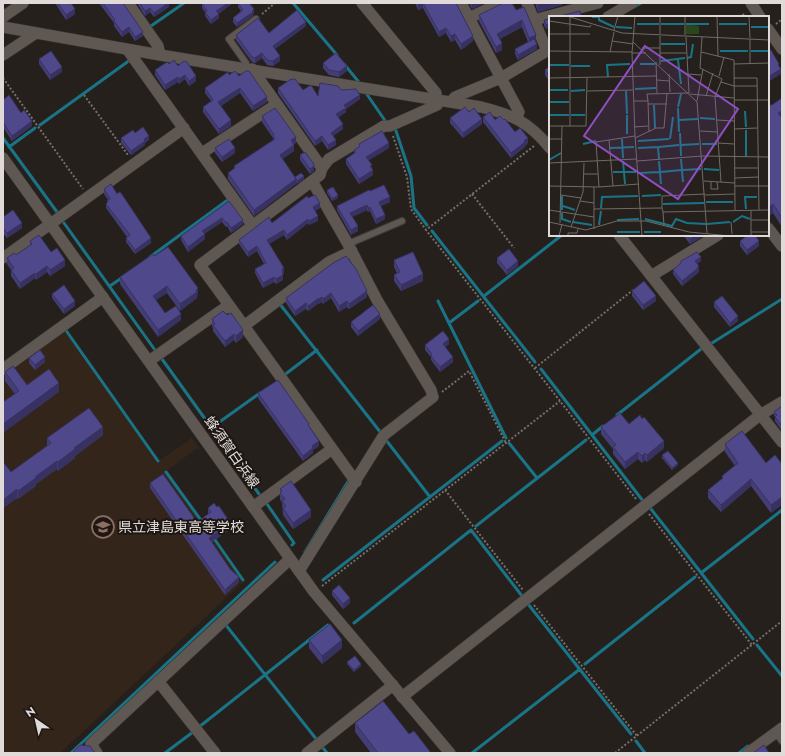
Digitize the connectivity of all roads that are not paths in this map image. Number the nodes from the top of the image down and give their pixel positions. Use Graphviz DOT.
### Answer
graph roads {
  1 [pos="23,3"];
  2 [pos="128,3"];
  3 [pos="362,3"];
  4 [pos="461,3"];
  5 [pos="500,3"];
  6 [pos="527,3"];
  7 [pos="598,3"];
  8 [pos="632,3"];
  9 [pos="750,3"];
  10 [pos="549,16"];
  11 [pos="549,16"];
  12 [pos="602,16"];
  13 [pos="610,16"];
  14 [pos="759,16"];
  15 [pos="3,17"];
  16 [pos="469,18"];
  17 [pos="256,19"];
  18 [pos="534,20"];
  19 [pos="3,27"];
  20 [pos="769,30"];
  21 [pos="36,33"];
  22 [pos="127,49"];
  23 [pos="782,49"];
  24 [pos="548,50"];
  25 [pos="3,55"];
  26 [pos="160,55"];
  27 [pos="249,69"];
  28 [pos="502,78"];
  29 [pos="437,100"];
  30 [pos="451,102"];
  31 [pos="277,104"];
  32 [pos="516,118"];
  33 [pos="184,128"];
  34 [pos="549,147"];
  35 [pos="202,153"];
  36 [pos="3,158"];
  37 [pos="322,168"];
  38 [pos="312,181"];
  39 [pos="402,221"];
  40 [pos="50,224"];
  41 [pos="253,226"];
  42 [pos="769,229"];
  43 [pos="620,236"];
  44 [pos="716,236"];
  45 [pos="782,246"];
  46 [pos="350,248"];
  47 [pos="3,258"];
  48 [pos="651,276"];
  49 [pos="103,298"];
  50 [pos="229,305"];
  51 [pos="244,326"];
  52 [pos="149,361"];
  53 [pos="3,369"];
  54 [pos="782,402"];
  55 [pos="760,415"];
  56 [pos="782,442"];
  57 [pos="332,449"];
  58 [pos="356,482"];
  59 [pos="253,507"];
  60 [pos="290,559"];
  61 [pos="299,571"];
  62 [pos="158,681"];
  63 [pos="393,685"];
  64 [pos="402,697"];
  65 [pos="780,734"];
  66 [pos="97,753"];
  67 [pos="215,753"];
  68 [pos="307,753"];
  69 [pos="450,753"];
  70 [pos="748,753"];
  1 -- 15 [label="street"];
  2 -- 26 [label="street"];
  3 -- 29 [label="street"];
  4 -- 16 [label="street"];
  5 -- 16 [label="street"];
  6 -- 18 [label="street"];
  7 -- 11 [label="street"];
  7 -- 12 [label="street"];
  8 -- 13 [label="street"];
  9 -- 14 [label="street"];
  10 -- 18 [label="street"];
  16 -- 28 [label="street"];
  17 -- 27 [label="lane"];
  18 -- 24 [label="street"];
  19 -- 21 [label="street"];
  20 -- 23 [label="street"];
  21 -- 22 [label="street"];
  21 -- 25 [label="street"];
  22 -- 26 [label="street"];
  22 -- 33 [label="street"];
  24 -- 28 [label="street"];
  26 -- 27 [label="street"];
  27 -- 29 [label="street"];
  27 -- 31 [label="street"];
  28 -- 30 [label="street"];
  28 -- 32 [label="street"];
  29 -- 30 [label="street"];
  29 -- 37 [label="street"];
  30 -- 32 [label="street"];
  31 -- 35 [label="street"];
  31 -- 37 [label="street"];
  32 -- 34 [label="street"];
  33 -- 35 [label="street"];
  33 -- 40 [label="street"];
  35 -- 41 [label="street"];
  36 -- 40 [label="street, 蜂須賀白浜線"];
  37 -- 38 [label="street"];
  38 -- 41 [label="street"];
  38 -- 46 [label="street"];
  39 -- 46 [label="lane"];
  40 -- 47 [label="street"];
  40 -- 49 [label="street, 蜂須賀白浜線"];
  41 -- 50 [label="street"];
  42 -- 45 [label="street"];
  43 -- 48 [label="street"];
  44 -- 48 [label="street"];
  46 -- 51 [label="street"];
  46 -- 58 [label="street"];
  48 -- 55 [label="street"];
  49 -- 52 [label="street, 蜂須賀白浜線"];
  49 -- 53 [label="street"];
  50 -- 51 [label="street"];
  50 -- 52 [label="street"];
  51 -- 57 [label="street"];
  52 -- 59 [label="street, 蜂須賀白浜線"];
  54 -- 55 [label="street"];
  55 -- 56 [label="street"];
  55 -- 64 [label="street"];
  57 -- 58 [label="street"];
  57 -- 59 [label="street"];
  58 -- 61 [label="street"];
  59 -- 60 [label="street, 蜂須賀白浜線"];
  60 -- 61 [label="street, 蜂須賀白浜線"];
  60 -- 62 [label="street"];
  61 -- 63 [label="street, 蜂須賀白浜線"];
  62 -- 66 [label="street"];
  62 -- 67 [label="street"];
  63 -- 64 [label="street, 蜂須賀白浜線"];
  63 -- 68 [label="street"];
  64 -- 69 [label="street, 蜂須賀白浜線"];
  65 -- 70 [label="street"];
}
